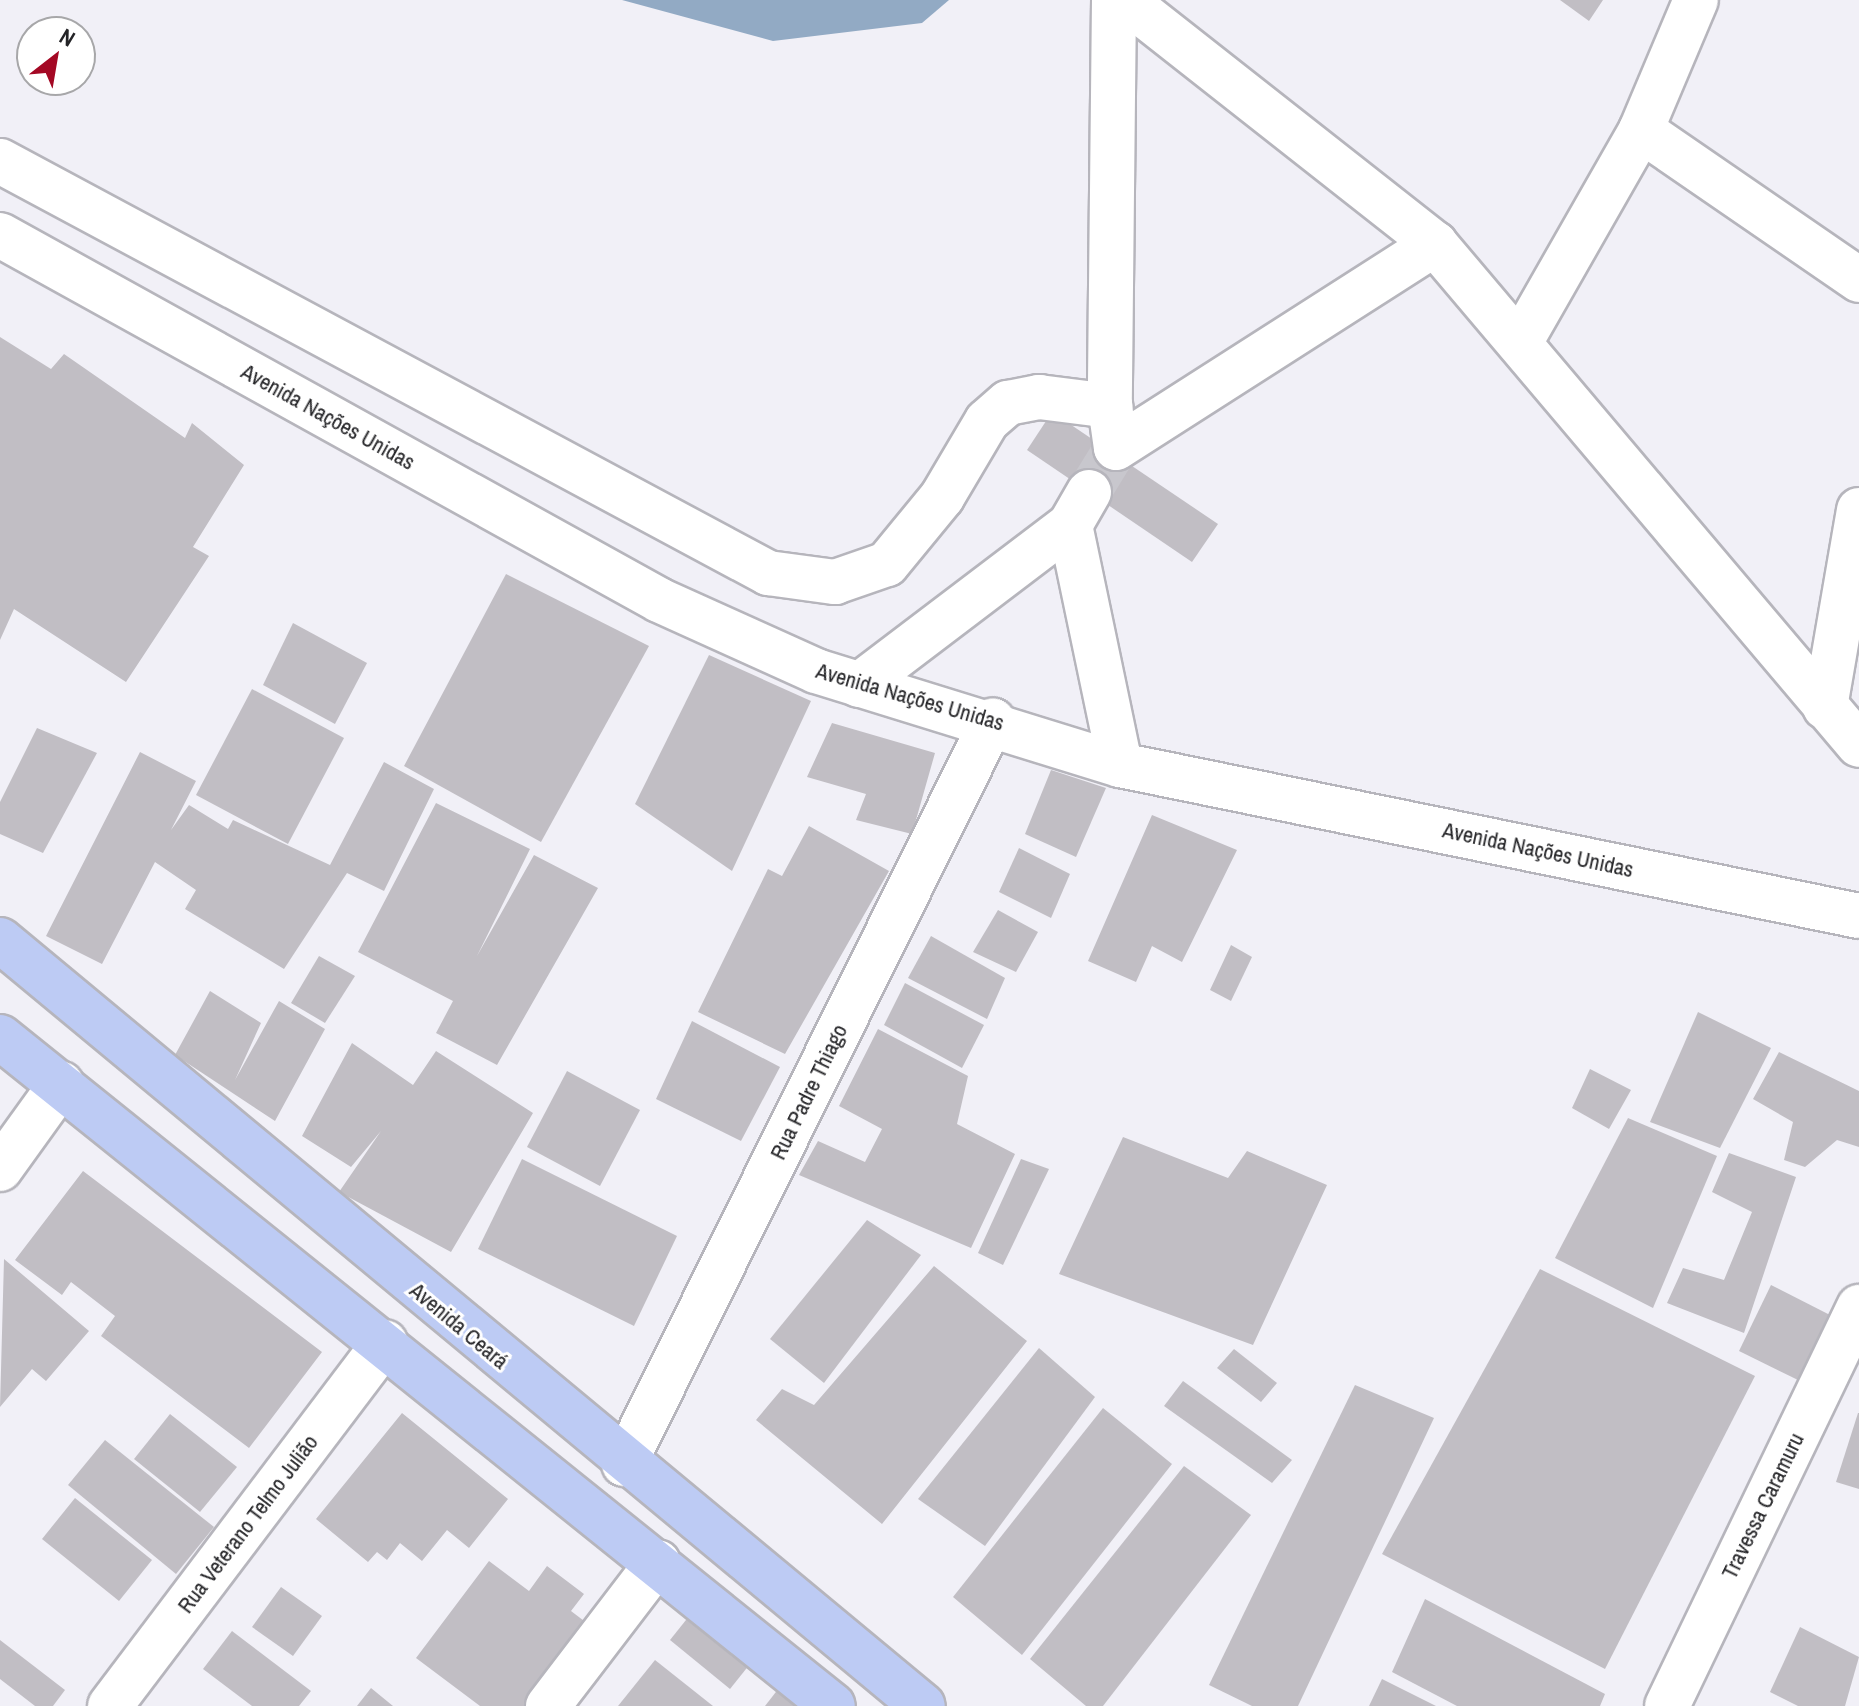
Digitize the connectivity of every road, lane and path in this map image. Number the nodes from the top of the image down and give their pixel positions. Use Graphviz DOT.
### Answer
graph roads {
  1 [pos="1114,0"];
  2 [pos="1125,0"];
  3 [pos="1696,0"];
  4 [pos="1641,130"];
  5 [pos="0,161"];
  6 [pos="0,235"];
  7 [pos="1435,244"];
  8 [pos="1859,280"];
  9 [pos="1522,339"];
  10 [pos="1113,436"];
  11 [pos="1859,510"];
  12 [pos="859,685"];
  13 [pos="1825,707"];
  14 [pos="993,720"];
  15 [pos="1859,745"];
  16 [pos="1120,765"];
  17 [pos="1859,916"];
  18 [pos="0,940"];
  19 [pos="0,1037"];
  20 [pos="61,1084"];
  21 [pos="0,1169"];
  22 [pos="1859,1307"];
  23 [pos="385,1342"];
  24 [pos="624,1464"];
  25 [pos="658,1562"];
  26 [pos="110,1706"];
  27 [pos="548,1706"];
  28 [pos="833,1706"];
  29 [pos="923,1706"];
  30 [pos="1667,1706"];
  1 -- 10 [label="street"];
  2 -- 7 [label="street"];
  3 -- 4 [label="street"];
  4 -- 8 [label="street"];
  4 -- 9 [label="street"];
  5 -- 10 [label="street"];
  6 -- 12 [label="street, Avenida Nações Unidas"];
  7 -- 9 [label="street"];
  7 -- 10 [label="street"];
  9 -- 13 [label="street"];
  11 -- 13 [label="street"];
  12 -- 14 [label="street, Avenida Nações Unidas"];
  12 -- 16 [label="street"];
  13 -- 15 [label="street"];
  14 -- 16 [label="street, Avenida Nações Unidas"];
  14 -- 24 [label="street, Rua Padre Thiago"];
  16 -- 17 [label="street, Avenida Nações Unidas"];
  18 -- 24 [label="main road, Avenida Ceará"];
  19 -- 20 [label="main road"];
  20 -- 21 [label="street"];
  20 -- 23 [label="main road"];
  22 -- 30 [label="street, Travessa Caramuru"];
  23 -- 25 [label="main road"];
  23 -- 26 [label="street, Rua Veterano Telmo Julião"];
  24 -- 29 [label="main road, Avenida Ceará"];
  25 -- 27 [label="street"];
  25 -- 28 [label="main road"];
}
